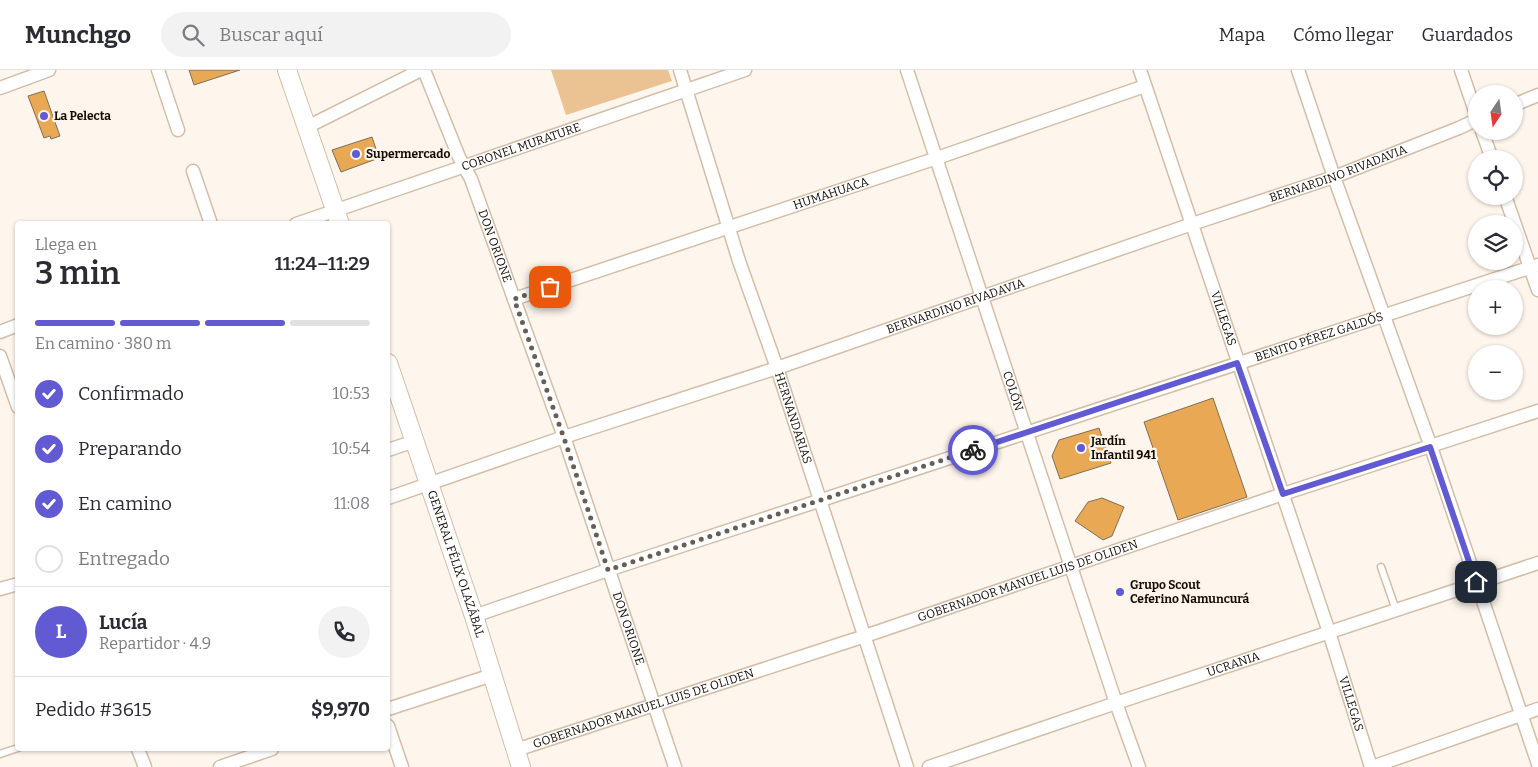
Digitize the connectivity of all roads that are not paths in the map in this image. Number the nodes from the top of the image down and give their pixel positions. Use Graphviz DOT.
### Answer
graph roads {
  1 [pos="49,70"];
  2 [pos="158,70"];
  3 [pos="287,70"];
  4 [pos="423,70"];
  5 [pos="680,70"];
  6 [pos="745,70"];
  7 [pos="907,70"];
  8 [pos="1140,70"];
  9 [pos="1298,70"];
  10 [pos="1461,70"];
  11 [pos="1145,86"];
  12 [pos="0,88"];
  13 [pos="686,91"];
  14 [pos="1468,91"];
  15 [pos="1538,95"];
  16 [pos="1523,101"];
  17 [pos="1468,124"];
  18 [pos="307,127"];
  19 [pos="178,130"];
  20 [pos="936,158"];
  21 [pos="464,166"];
  22 [pos="193,171"];
  23 [pos="1334,177"];
  24 [pos="1509,205"];
  25 [pos="337,217"];
  26 [pos="210,221"];
  27 [pos="314,221"];
  28 [pos="1192,224"];
  29 [pos="728,228"];
  30 [pos="1534,266"];
  31 [pos="1538,290"];
  32 [pos="982,297"];
  33 [pos="514,299"];
  34 [pos="1383,315"];
  35 [pos="15,326"];
  36 [pos="0,332"];
  37 [pos="0,356"];
  38 [pos="1237,363"];
  39 [pos="390,368"];
  40 [pos="777,368"];
  41 [pos="15,399"];
  42 [pos="1538,411"];
  43 [pos="1028,432"];
  44 [pos="564,438"];
  45 [pos="415,441"];
  46 [pos="1430,447"];
  47 [pos="390,449"];
  48 [pos="430,484"];
  49 [pos="1283,494"];
  50 [pos="390,497"];
  51 [pos="820,502"];
  52 [pos="1538,563"];
  53 [pos="1072,565"];
  54 [pos="1381,566"];
  55 [pos="608,570"];
  56 [pos="1476,582"];
  57 [pos="15,585"];
  58 [pos="0,590"];
  59 [pos="1396,610"];
  60 [pos="474,616"];
  61 [pos="1329,632"];
  62 [pos="865,636"];
  63 [pos="492,675"];
  64 [pos="1116,703"];
  65 [pos="654,705"];
  66 [pos="390,708"];
  67 [pos="1538,709"];
  68 [pos="1521,715"];
  69 [pos="390,732"];
  70 [pos="15,749"];
  71 [pos="139,751"];
  72 [pos="266,751"];
  73 [pos="0,754"];
  74 [pos="519,759"];
  75 [pos="1538,764"];
  76 [pos="145,767"];
  77 [pos="220,767"];
  78 [pos="402,767"];
  79 [pos="675,767"];
  80 [pos="907,767"];
  81 [pos="928,767"];
  82 [pos="1139,767"];
  83 [pos="1372,767"];
  1 -- 12 [label="street"];
  2 -- 19 [label="street"];
  3 -- 18 [label="street"];
  4 -- 18 [label="street"];
  4 -- 21 [label="street, DON ORIONE"];
  5 -- 13 [label="street, HERNANDARIAS"];
  6 -- 13 [label="street, CORONEL MURATURE"];
  7 -- 20 [label="street, COLÓN"];
  8 -- 11 [label="street, VILLEGAS"];
  9 -- 23 [label="street"];
  10 -- 14 [label="street"];
  11 -- 20 [label="street, HUMAHUACA"];
  11 -- 28 [label="street, VILLEGAS"];
  13 -- 21 [label="street, CORONEL MURATURE"];
  13 -- 29 [label="street, HERNANDARIAS"];
  15 -- 16 [label="street"];
  17 -- 23 [label="street, BERNARDINO RIVADAVIA"];
  18 -- 25 [label="street"];
  20 -- 29 [label="street, HUMAHUACA"];
  20 -- 32 [label="street, COLÓN"];
  21 -- 25 [label="street, CORONEL MURATURE"];
  21 -- 33 [label="street, DON ORIONE"];
  22 -- 26 [label="street"];
  23 -- 28 [label="street, BERNARDINO RIVADAVIA"];
  23 -- 34 [label="street"];
  24 -- 30 [label="street"];
  25 -- 27 [label="street, CORONEL MURATURE"];
  28 -- 32 [label="street, BERNARDINO RIVADAVIA"];
  28 -- 38 [label="street, VILLEGAS"];
  29 -- 33 [label="street, HUMAHUACA"];
  29 -- 40 [label="street, HERNANDARIAS"];
  30 -- 31 [label="street"];
  30 -- 34 [label="street, BENITO PÉREZ GALDÓS"];
  32 -- 40 [label="street, BERNARDINO RIVADAVIA"];
  32 -- 43 [label="street, COLÓN"];
  33 -- 44 [label="street, DON ORIONE"];
  34 -- 38 [label="street, BENITO PÉREZ GALDÓS"];
  34 -- 46 [label="street"];
  35 -- 36 [label="street"];
  37 -- 41 [label="street"];
  38 -- 43 [label="street, BENITO PÉREZ GALDÓS"];
  38 -- 49 [label="street, VILLEGAS"];
  39 -- 45 [label="street, GENERAL FÉLIX OLAZÁBAL"];
  40 -- 44 [label="street, BERNARDINO RIVADAVIA"];
  40 -- 51 [label="street, HERNANDARIAS"];
  42 -- 46 [label="street, GOBERNADOR MANUEL LUIS DE OLIDEN"];
  43 -- 51 [label="street, BENITO PÉREZ GALDÓS"];
  43 -- 53 [label="street, COLÓN"];
  44 -- 48 [label="street, BERNARDINO RIVADAVIA"];
  44 -- 55 [label="street, DON ORIONE"];
  45 -- 47 [label="street"];
  45 -- 48 [label="street, GENERAL FÉLIX OLAZÁBAL"];
  46 -- 49 [label="street, GOBERNADOR MANUEL LUIS DE OLIDEN"];
  46 -- 56 [label="street"];
  48 -- 50 [label="street"];
  48 -- 60 [label="street, GENERAL FÉLIX OLAZÁBAL"];
  49 -- 53 [label="street, GOBERNADOR MANUEL LUIS DE OLIDEN"];
  49 -- 61 [label="street, VILLEGAS"];
  51 -- 55 [label="street, BENITO PÉREZ GALDÓS"];
  51 -- 62 [label="street, HERNANDARIAS"];
  52 -- 56 [label="street, UCRANIA"];
  53 -- 62 [label="street, GOBERNADOR MANUEL LUIS DE OLIDEN"];
  53 -- 64 [label="street, COLÓN"];
  54 -- 59 [label="lane"];
  55 -- 60 [label="street, BENITO PÉREZ GALDÓS"];
  55 -- 65 [label="street, DON ORIONE"];
  56 -- 59 [label="street, UCRANIA"];
  56 -- 68 [label="street"];
  57 -- 58 [label="street"];
  59 -- 61 [label="street, UCRANIA"];
  60 -- 63 [label="street, GENERAL FÉLIX OLAZÁBAL"];
  61 -- 64 [label="street, UCRANIA"];
  61 -- 83 [label="street, VILLEGAS"];
  62 -- 65 [label="street, GOBERNADOR MANUEL LUIS DE OLIDEN"];
  62 -- 80 [label="street, HERNANDARIAS"];
  63 -- 66 [label="street"];
  63 -- 74 [label="street, GENERAL FÉLIX OLAZÁBAL"];
  64 -- 81 [label="street, UCRANIA"];
  64 -- 82 [label="street, COLÓN"];
  65 -- 74 [label="street, GOBERNADOR MANUEL LUIS DE OLIDEN"];
  65 -- 79 [label="street, DON ORIONE"];
  67 -- 68 [label="street"];
  68 -- 75 [label="street"];
  68 -- 83 [label="street"];
  69 -- 78 [label="street"];
  70 -- 73 [label="lane"];
  71 -- 76 [label="street"];
  72 -- 77 [label="street"];
}
